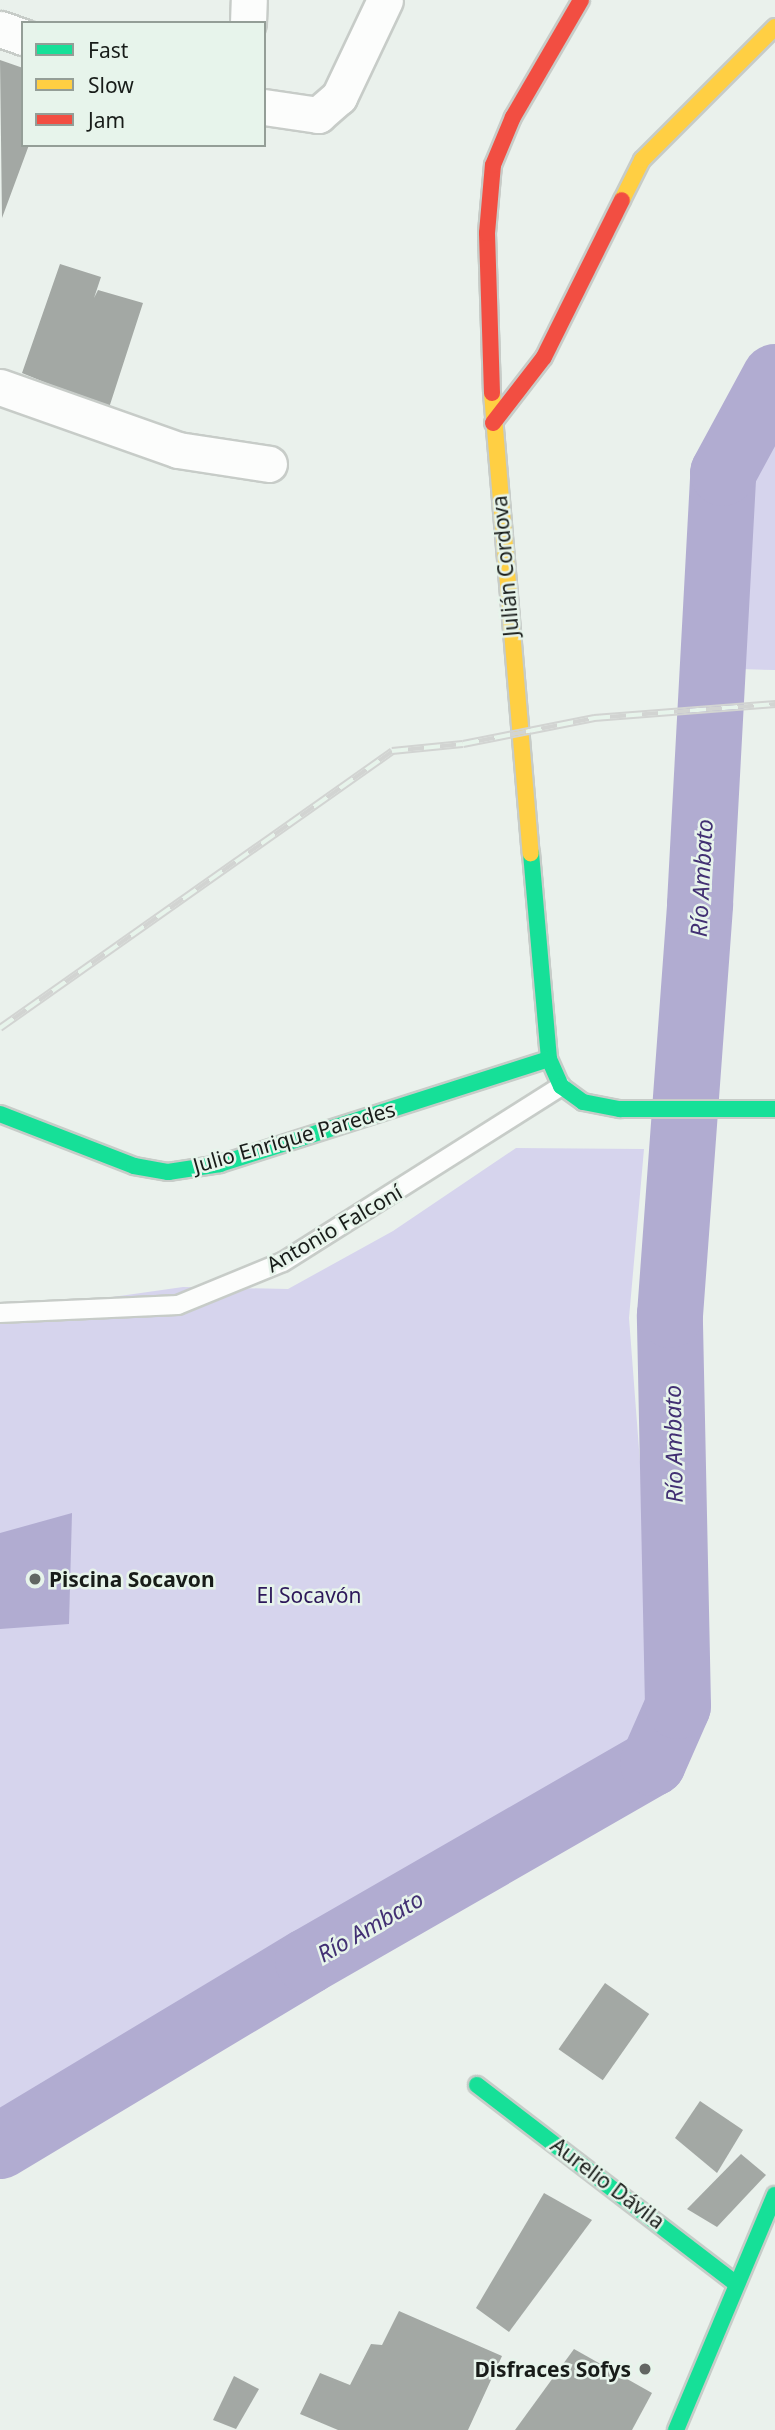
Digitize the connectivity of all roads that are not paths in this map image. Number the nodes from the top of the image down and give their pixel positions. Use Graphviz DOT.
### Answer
graph roads {
  1 [pos="249,0"];
  2 [pos="385,0"];
  3 [pos="581,0"];
  4 [pos="248,21"];
  5 [pos="775,27"];
  6 [pos="0,29"];
  7 [pos="21,36"];
  8 [pos="266,107"];
  9 [pos="0,387"];
  10 [pos="493,423"];
  11 [pos="268,464"];
  12 [pos="549,1059"];
  13 [pos="561,1086"];
  14 [pos="775,1109"];
  15 [pos="0,1114"];
  16 [pos="0,1313"];
  17 [pos="477,2085"];
  18 [pos="775,2195"];
  19 [pos="736,2284"];
  20 [pos="677,2430"];
  1 -- 4 [label="street"];
  2 -- 8 [label="street"];
  3 -- 10 [label="main road, Julián Cordova"];
  5 -- 10 [label="main road"];
  6 -- 7 [label="street"];
  9 -- 11 [label="street"];
  10 -- 12 [label="main road, Julián Cordova"];
  12 -- 13 [label="main road, Julián Cordova"];
  12 -- 15 [label="main road, Julio Enrique Paredes"];
  13 -- 14 [label="main road"];
  13 -- 16 [label="lane, Antonio Falconí"];
  17 -- 19 [label="main road, Aurelio Dávila"];
  18 -- 19 [label="main road"];
  19 -- 20 [label="main road"];
}
